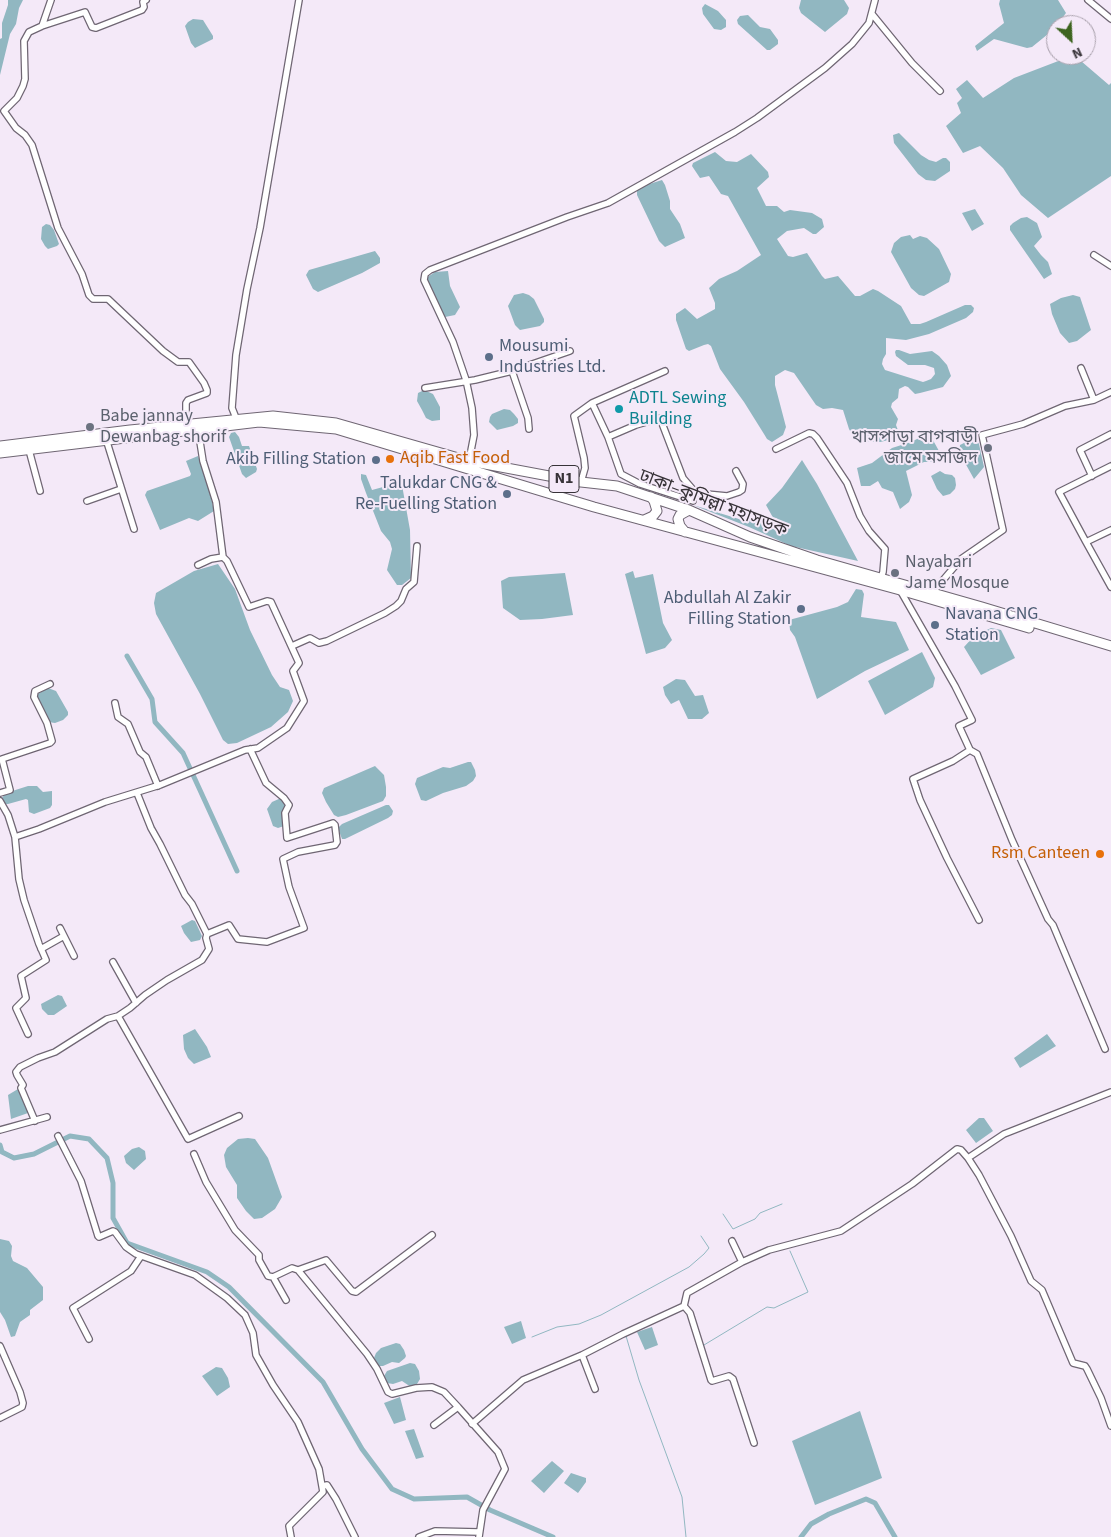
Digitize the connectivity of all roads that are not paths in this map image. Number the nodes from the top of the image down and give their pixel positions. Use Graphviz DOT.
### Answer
graph roads {
  1 [pos="51,0"];
  2 [pos="146,0"];
  3 [pos="299,0"];
  4 [pos="1088,0"];
  5 [pos="872,1"];
  6 [pos="872,14"];
  7 [pos="1111,19"];
  8 [pos="42,26"];
  9 [pos="940,91"];
  10 [pos="2,112"];
  11 [pos="1094,255"];
  12 [pos="1111,266"];
  13 [pos="570,351"];
  14 [pos="1081,368"];
  15 [pos="512,371"];
  16 [pos="665,371"];
  17 [pos="466,380"];
  18 [pos="426,388"];
  19 [pos="1111,392"];
  20 [pos="1094,400"];
  21 [pos="592,403"];
  22 [pos="236,418"];
  23 [pos="186,424"];
  24 [pos="198,429"];
  25 [pos="529,429"];
  26 [pos="1111,434"];
  27 [pos="608,437"];
  28 [pos="106,440"];
  29 [pos="0,446"];
  30 [pos="776,449"];
  31 [pos="29,450"];
  32 [pos="0,453"];
  33 [pos="468,461"];
  34 [pos="1111,466"];
  35 [pos="736,471"];
  36 [pos="1092,476"];
  37 [pos="580,482"];
  38 [pos="121,489"];
  39 [pos="40,491"];
  40 [pos="650,497"];
  41 [pos="87,501"];
  42 [pos="691,505"];
  43 [pos="644,520"];
  44 [pos="134,529"];
  45 [pos="1111,530"];
  46 [pos="685,532"];
  47 [pos="1086,542"];
  48 [pos="417,546"];
  49 [pos="223,557"];
  50 [pos="198,564"];
  51 [pos="880,578"];
  52 [pos="1111,587"];
  53 [pos="900,590"];
  54 [pos="932,593"];
  55 [pos="292,646"];
  56 [pos="1111,646"];
  57 [pos="1111,651"];
  58 [pos="50,684"];
  59 [pos="115,703"];
  60 [pos="250,749"];
  61 [pos="970,750"];
  62 [pos="158,786"];
  63 [pos="0,793"];
  64 [pos="137,793"];
  65 [pos="0,800"];
  66 [pos="15,837"];
  67 [pos="979,920"];
  68 [pos="60,928"];
  69 [pos="207,934"];
  70 [pos="64,936"];
  71 [pos="41,949"];
  72 [pos="74,956"];
  73 [pos="113,962"];
  74 [pos="136,1003"];
  75 [pos="118,1016"];
  76 [pos="28,1034"];
  77 [pos="1105,1049"];
  78 [pos="1111,1092"];
  79 [pos="239,1116"];
  80 [pos="47,1118"];
  81 [pos="35,1121"];
  82 [pos="0,1130"];
  83 [pos="59,1138"];
  84 [pos="194,1154"];
  85 [pos="968,1158"];
  86 [pos="432,1235"];
  87 [pos="732,1241"];
  88 [pos="141,1256"];
  89 [pos="742,1262"];
  90 [pos="298,1270"];
  91 [pos="273,1277"];
  92 [pos="286,1300"];
  93 [pos="684,1306"];
  94 [pos="89,1339"];
  95 [pos="0,1346"];
  96 [pos="582,1355"];
  97 [pos="595,1389"];
  98 [pos="458,1407"];
  99 [pos="0,1418"];
  100 [pos="472,1424"];
  101 [pos="434,1425"];
  102 [pos="1111,1426"];
  103 [pos="754,1443"];
  104 [pos="322,1486"];
  105 [pos="479,1534"];
  106 [pos="291,1537"];
  107 [pos="355,1537"];
  108 [pos="420,1537"];
  1 -- 8 [label="street"];
  2 -- 8 [label="street"];
  3 -- 22 [label="street"];
  4 -- 7 [label="street"];
  5 -- 6 [label="street"];
  6 -- 9 [label="street"];
  6 -- 17 [label="street"];
  8 -- 10 [label="street"];
  10 -- 23 [label="street"];
  11 -- 12 [label="street"];
  13 -- 15 [label="street"];
  14 -- 20 [label="street"];
  15 -- 17 [label="street"];
  15 -- 25 [label="street"];
  16 -- 21 [label="street"];
  17 -- 18 [label="street"];
  17 -- 33 [label="street"];
  19 -- 20 [label="street"];
  20 -- 54 [label="street"];
  21 -- 27 [label="street"];
  21 -- 37 [label="street"];
  22 -- 23 [label="highway, ঢাকা–কুমিল্লা মহাসড়ক / N1"];
  22 -- 33 [label="highway, ঢাকা–কুমিল্লা মহাসড়ক / N1"];
  23 -- 29 [label="highway, ঢাকা–কুমিল্লা মহাসড়ক / N1"];
  24 -- 28 [label="highway, ঢাকা–কুমিল্লা মহাসড়ক / N1"];
  24 -- 43 [label="highway, ঢাকা–কুমিল্লা মহাসড়ক / N1"];
  24 -- 49 [label="street"];
  26 -- 36 [label="street"];
  27 -- 35 [label="street"];
  27 -- 42 [label="street"];
  28 -- 31 [label="highway, ঢাকা–কুমিল্লা মহাসড়ক / N1"];
  28 -- 38 [label="street"];
  30 -- 51 [label="street"];
  31 -- 32 [label="highway, ঢাকা–কুমিল্লা মহাসড়ক / N1"];
  31 -- 39 [label="street"];
  33 -- 37 [label="highway, ঢাকা–কুমিল্লা মহাসড়ক / N1"];
  34 -- 36 [label="street"];
  36 -- 47 [label="street"];
  37 -- 40 [label="highway, ঢাকা–কুমিল্লা মহাসড়ক / N1"];
  38 -- 41 [label="street"];
  38 -- 44 [label="street"];
  40 -- 42 [label="highway, ঢাকা–কুমিল্লা মহাসড়ক / N1"];
  40 -- 43 [label="highway"];
  42 -- 46 [label="highway"];
  42 -- 51 [label="highway, ঢাকা–কুমিল্লা মহাসড়ক / N1"];
  43 -- 46 [label="highway, ঢাকা–কুমিল্লা মহাসড়ক / N1"];
  45 -- 47 [label="street"];
  46 -- 53 [label="highway, ঢাকা–কুমিল্লা মহাসড়ক / N1"];
  47 -- 52 [label="street"];
  48 -- 55 [label="street"];
  49 -- 50 [label="street"];
  49 -- 55 [label="street"];
  51 -- 54 [label="highway, ঢাকা–কুমিল্লা মহাসড়ক / N1"];
  53 -- 57 [label="highway, ঢাকা–কুমিল্লা মহাসড়ক / N1"];
  53 -- 61 [label="street"];
  54 -- 56 [label="highway, ঢাকা–কুমিল্লা মহাসড়ক / N1"];
  55 -- 60 [label="street"];
  58 -- 63 [label="street"];
  59 -- 62 [label="street"];
  60 -- 62 [label="street"];
  60 -- 69 [label="street"];
  61 -- 67 [label="street"];
  61 -- 77 [label="street"];
  62 -- 64 [label="street"];
  64 -- 66 [label="street"];
  64 -- 69 [label="street"];
  65 -- 66 [label="street"];
  66 -- 71 [label="street"];
  68 -- 70 [label="street"];
  69 -- 74 [label="street"];
  70 -- 71 [label="street"];
  70 -- 72 [label="street"];
  71 -- 76 [label="street"];
  73 -- 74 [label="street"];
  74 -- 75 [label="street"];
  75 -- 79 [label="street"];
  75 -- 81 [label="street"];
  78 -- 85 [label="street"];
  80 -- 81 [label="street"];
  81 -- 82 [label="street"];
  83 -- 88 [label="street"];
  84 -- 91 [label="street"];
  85 -- 89 [label="street"];
  85 -- 102 [label="street"];
  86 -- 90 [label="street"];
  87 -- 89 [label="street"];
  88 -- 94 [label="street"];
  88 -- 104 [label="street"];
  89 -- 93 [label="street"];
  90 -- 91 [label="street"];
  90 -- 98 [label="street"];
  91 -- 92 [label="street"];
  93 -- 96 [label="street"];
  93 -- 103 [label="street"];
  95 -- 99 [label="street"];
  96 -- 97 [label="street"];
  96 -- 100 [label="street"];
  98 -- 100 [label="street"];
  98 -- 101 [label="street"];
  100 -- 105 [label="street"];
  104 -- 106 [label="street"];
  104 -- 107 [label="street"];
  105 -- 108 [label="street"];
}
